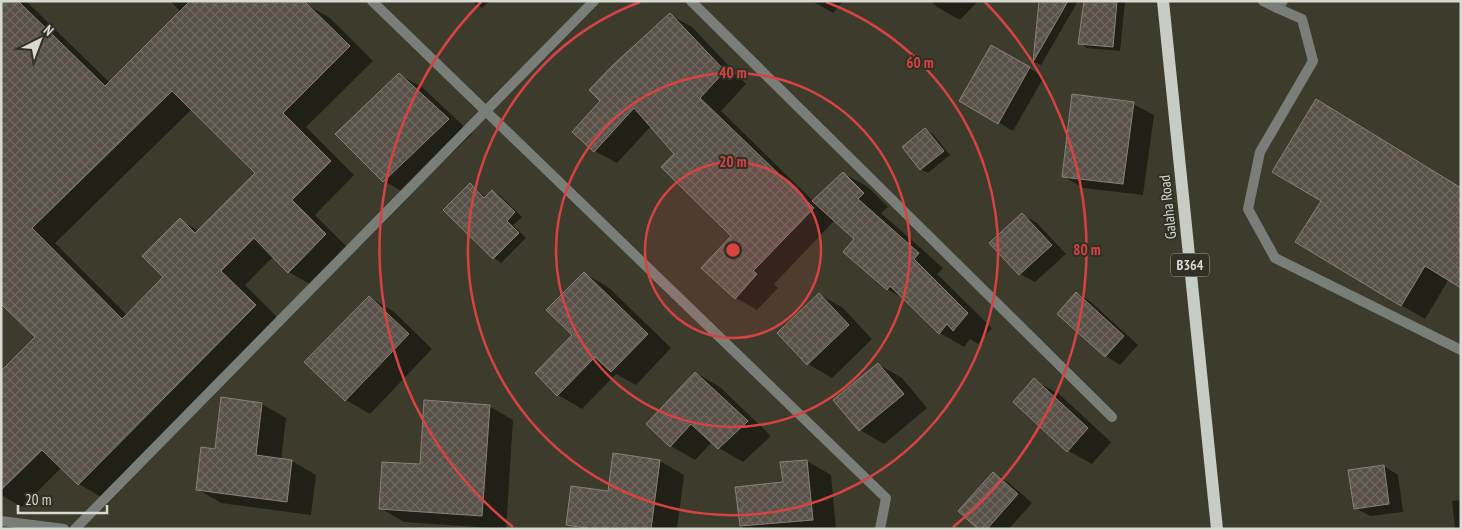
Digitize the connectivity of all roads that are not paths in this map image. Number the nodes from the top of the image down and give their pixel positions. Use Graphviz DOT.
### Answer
graph roads {
  1 [pos="372,1"];
  2 [pos="594,1"];
  3 [pos="691,1"];
  4 [pos="1163,1"];
  5 [pos="1263,1"];
  6 [pos="1280,5"];
  7 [pos="486,112"];
  8 [pos="1461,350"];
  9 [pos="1112,417"];
  10 [pos="1,522"];
  11 [pos="64,529"];
  12 [pos="75,529"];
  13 [pos="880,529"];
  14 [pos="1217,529"];
  1 -- 7 [label="lane"];
  2 -- 7 [label="lane"];
  3 -- 9 [label="lane"];
  4 -- 14 [label="main road, Galaha Road / B364"];
  5 -- 6 [label="lane"];
  6 -- 8 [label="lane"];
  7 -- 12 [label="lane"];
  7 -- 13 [label="lane"];
  10 -- 11 [label="lane"];
}
